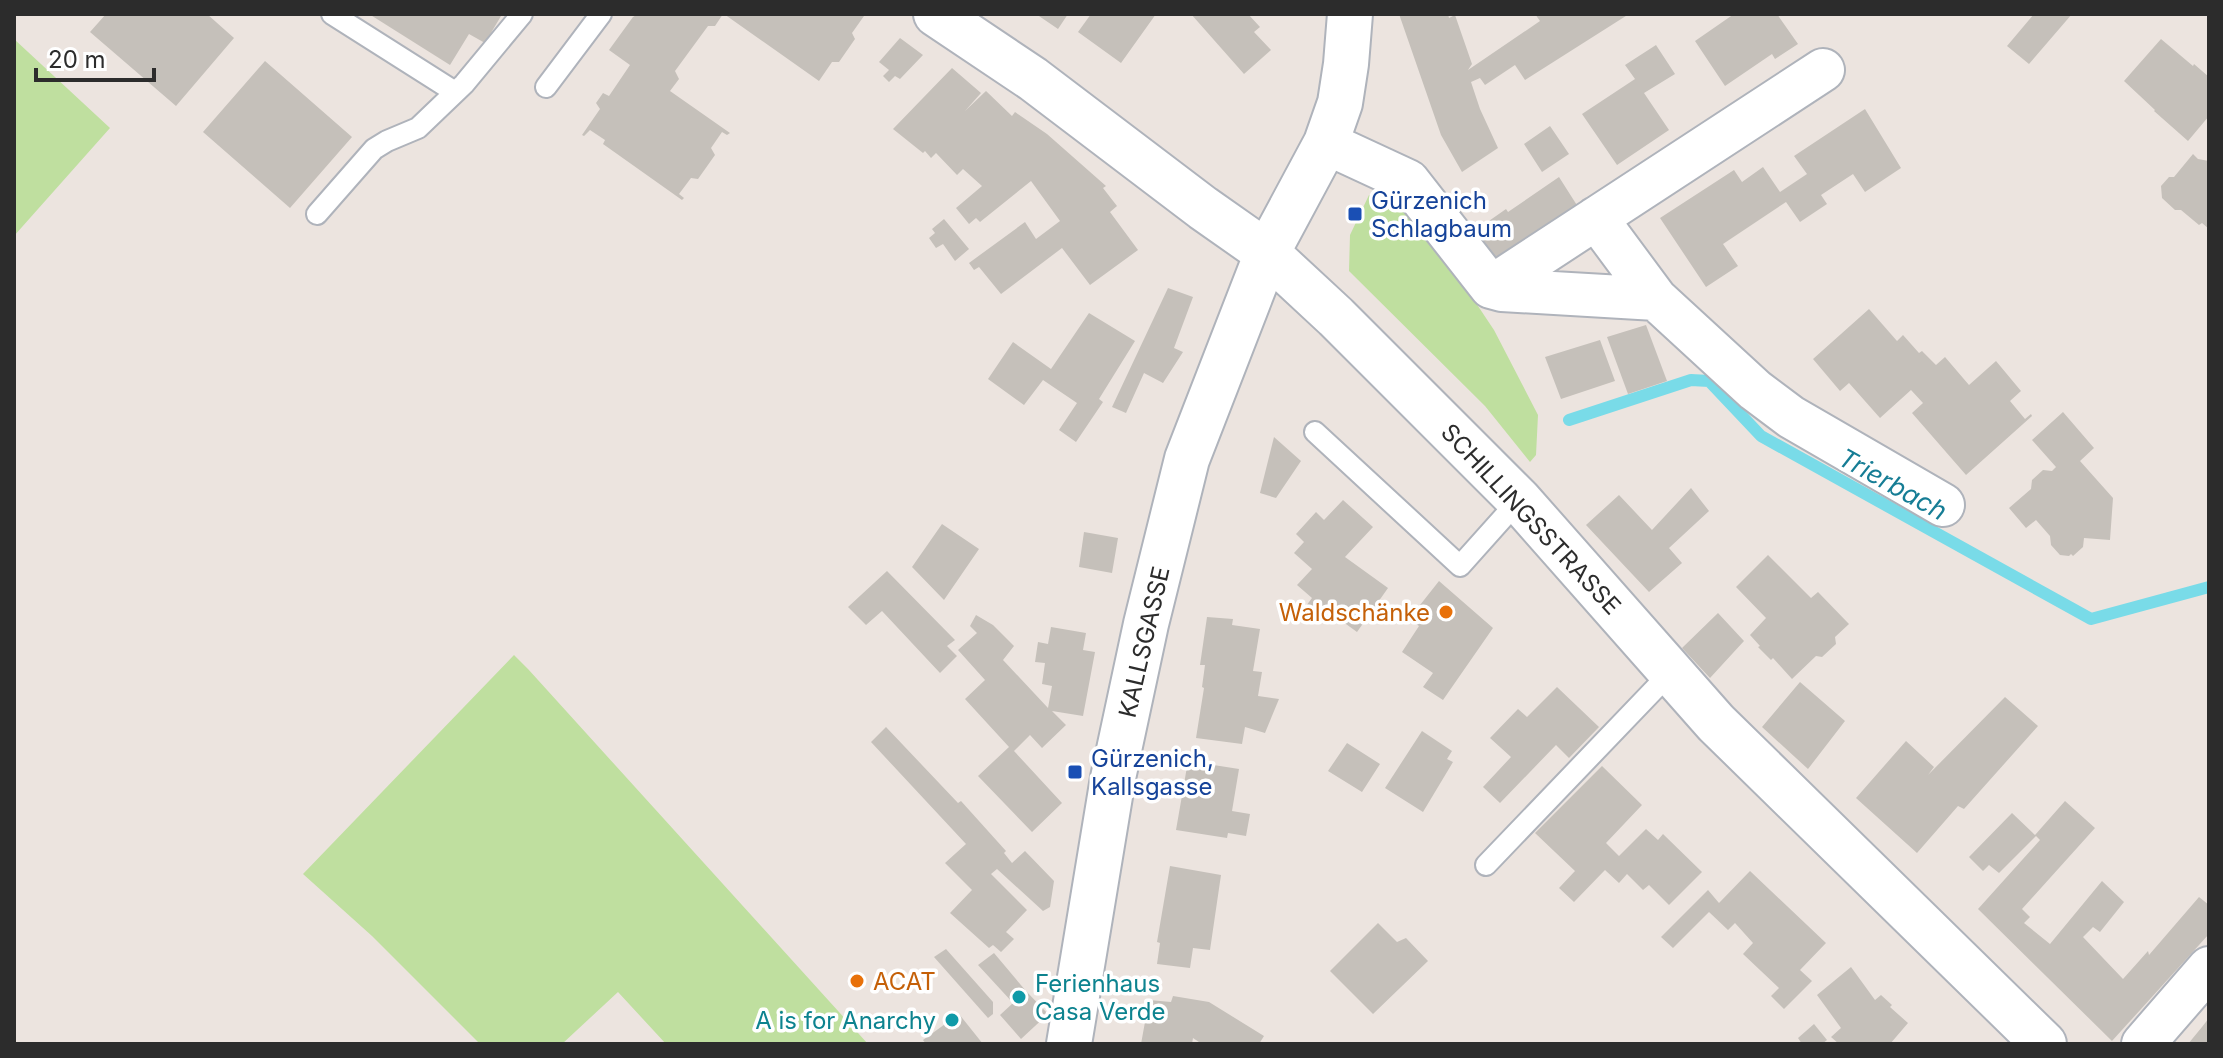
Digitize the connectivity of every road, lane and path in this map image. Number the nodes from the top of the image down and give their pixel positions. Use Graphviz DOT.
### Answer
graph roads {
  1 [pos="332,14"];
  2 [pos="522,14"];
  3 [pos="601,14"];
  4 [pos="936,14"];
  5 [pos="1350,14"];
  6 [pos="973,28"];
  7 [pos="1823,70"];
  8 [pos="546,87"];
  9 [pos="455,92"];
  10 [pos="1326,143"];
  11 [pos="317,214"];
  12 [pos="1596,218"];
  13 [pos="1267,253"];
  14 [pos="1504,298"];
  15 [pos="1656,299"];
  16 [pos="1315,432"];
  17 [pos="1519,500"];
  18 [pos="1943,505"];
  19 [pos="1671,672"];
  20 [pos="1486,865"];
  21 [pos="2209,968"];
  22 [pos="1069,1044"];
  23 [pos="2044,1044"];
  24 [pos="2143,1044"];
  1 -- 9 [label="lane"];
  2 -- 9 [label="lane"];
  3 -- 8 [label="lane"];
  4 -- 6 [label="main road, SCHILLINGSSTRASSE"];
  5 -- 10 [label="main road, KALLSGASSE"];
  6 -- 13 [label="main road, SCHILLINGSSTRASSE"];
  7 -- 12 [label="street"];
  9 -- 11 [label="lane"];
  10 -- 13 [label="main road, KALLSGASSE"];
  10 -- 14 [label="street"];
  12 -- 14 [label="street"];
  12 -- 15 [label="street"];
  13 -- 17 [label="main road, SCHILLINGSSTRASSE"];
  13 -- 22 [label="main road, KALLSGASSE"];
  14 -- 15 [label="street"];
  15 -- 18 [label="street"];
  16 -- 17 [label="lane"];
  17 -- 19 [label="main road, SCHILLINGSSTRASSE"];
  19 -- 20 [label="lane"];
  19 -- 23 [label="main road, SCHILLINGSSTRASSE"];
  21 -- 24 [label="street"];
}
